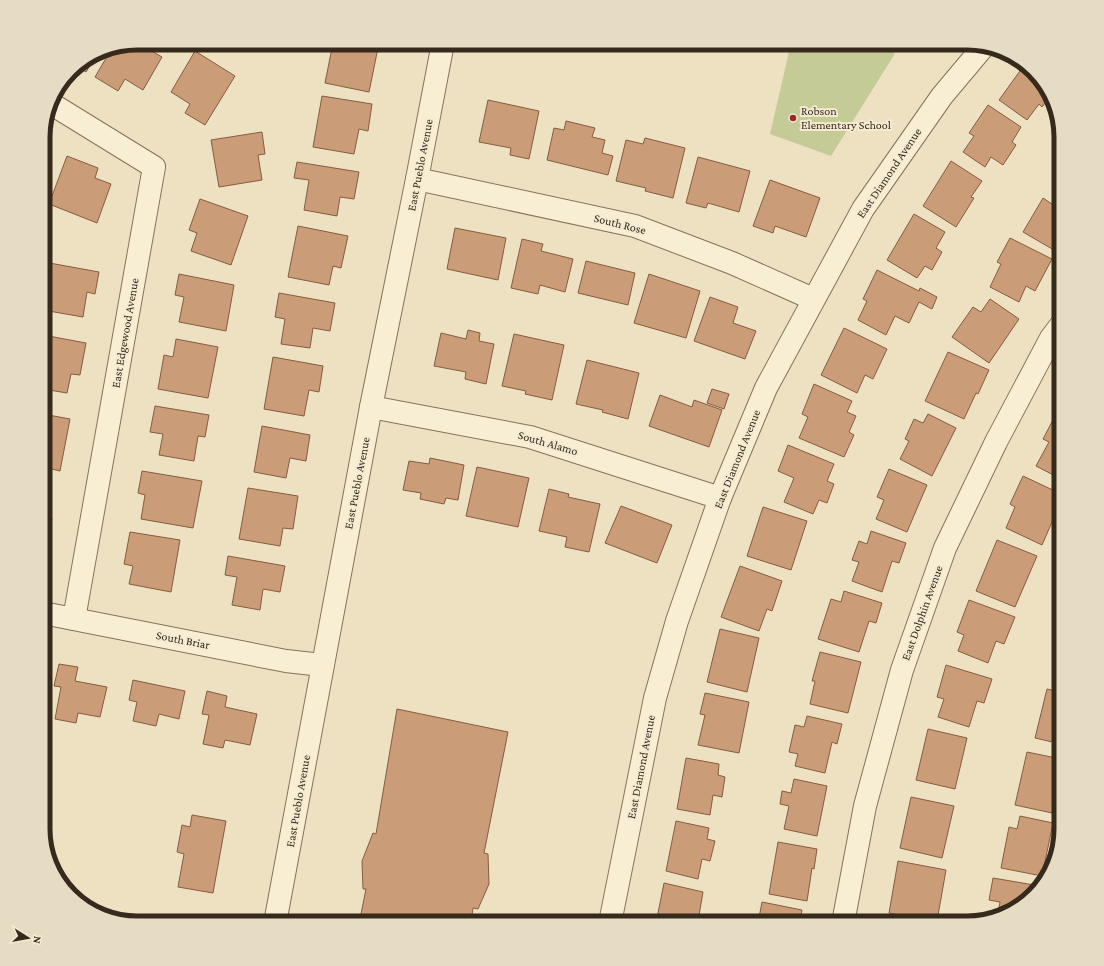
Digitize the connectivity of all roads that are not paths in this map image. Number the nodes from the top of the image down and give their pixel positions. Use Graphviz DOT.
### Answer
graph roads {
  1 [pos="442,50"];
  2 [pos="980,51"];
  3 [pos="56,107"];
  4 [pos="417,179"];
  5 [pos="813,299"];
  6 [pos="1054,334"];
  7 [pos="371,407"];
  8 [pos="720,498"];
  9 [pos="50,615"];
  10 [pos="74,620"];
  11 [pos="322,665"];
  12 [pos="276,916"];
  13 [pos="611,916"];
  14 [pos="844,916"];
  1 -- 4 [label="street, East Pueblo Avenue"];
  2 -- 5 [label="street, East Diamond Avenue"];
  3 -- 10 [label="street, East Edgewood Avenue"];
  4 -- 5 [label="street, South Rose"];
  4 -- 7 [label="street, East Pueblo Avenue"];
  5 -- 8 [label="street, East Diamond Avenue"];
  6 -- 14 [label="street, East Dolphin Avenue"];
  7 -- 8 [label="street, South Alamo"];
  7 -- 11 [label="street, East Pueblo Avenue"];
  8 -- 13 [label="street, East Diamond Avenue"];
  9 -- 10 [label="street, South Briar"];
  10 -- 11 [label="street, South Briar"];
  11 -- 12 [label="street, East Pueblo Avenue"];
}
